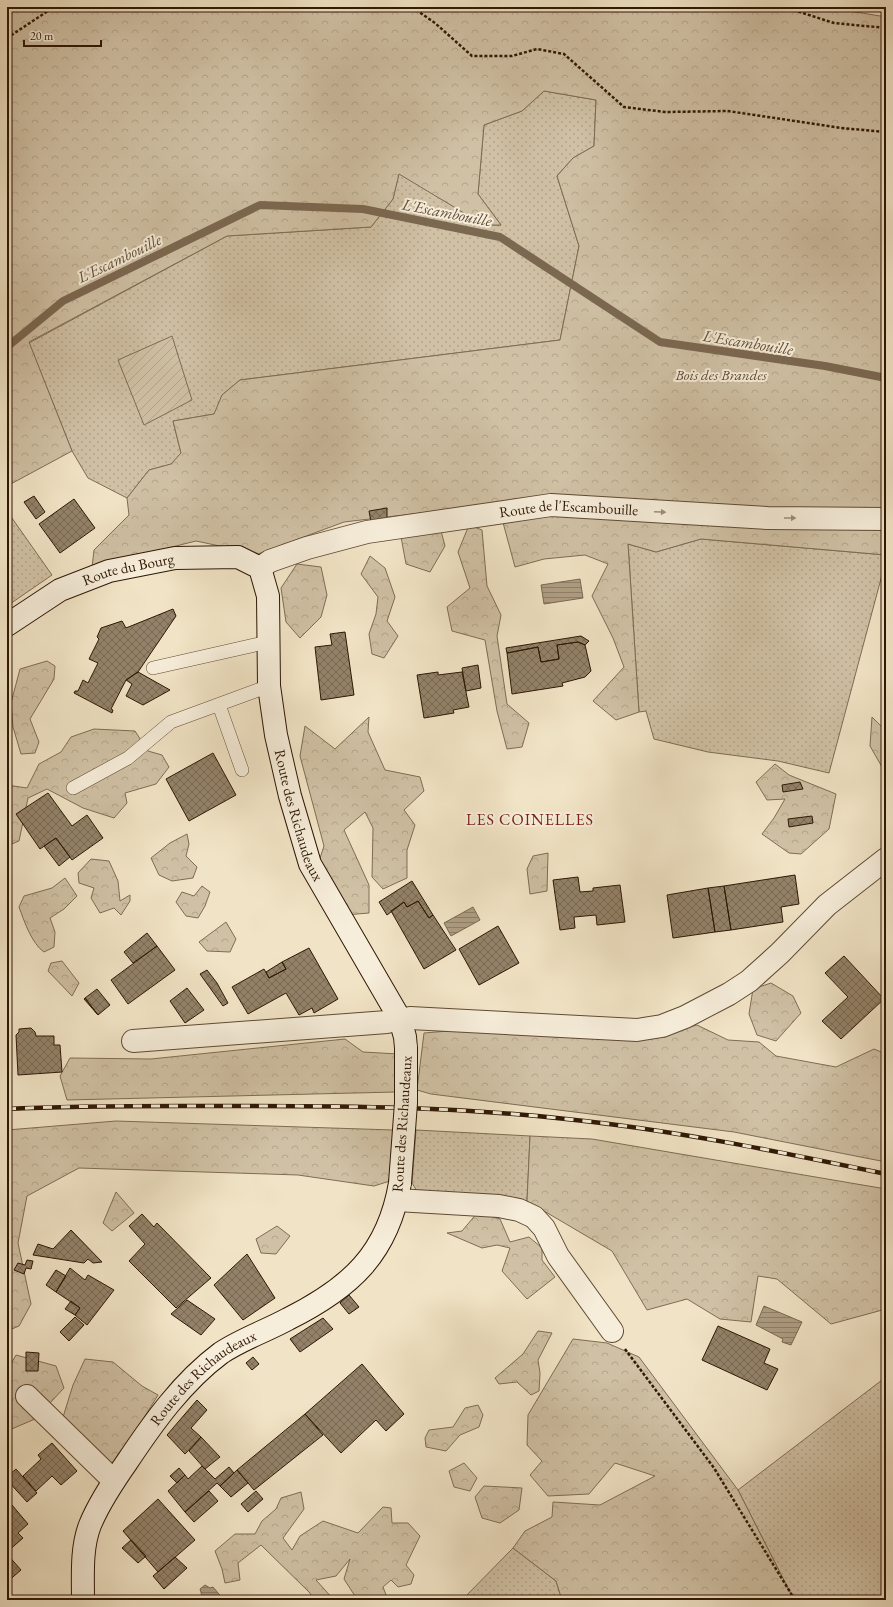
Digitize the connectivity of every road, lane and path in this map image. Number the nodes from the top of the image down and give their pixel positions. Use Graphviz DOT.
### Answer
graph roads {
  1 [pos="54,7"];
  2 [pos="412,7"];
  3 [pos="784,7"];
  4 [pos="886,28"];
  5 [pos="7,38"];
  6 [pos="886,132"];
  7 [pos="886,519"];
  8 [pos="260,568"];
  9 [pos="7,625"];
  10 [pos="268,642"];
  11 [pos="153,668"];
  12 [pos="269,686"];
  13 [pos="220,705"];
  14 [pos="242,770"];
  15 [pos="73,788"];
  16 [pos="886,859"];
  17 [pos="400,1019"];
  18 [pos="133,1041"];
  19 [pos="398,1192"];
  20 [pos="612,1331"];
  21 [pos="27,1396"];
  22 [pos="114,1481"];
  23 [pos="83,1600"];
  24 [pos="795,1600"];
  1 -- 5 [label="path"];
  2 -- 6 [label="path"];
  3 -- 4 [label="path"];
  8 -- 7 [label="street, Route de l'Escambouille, one-way"];
  8 -- 9 [label="street, Route du Bourg"];
  8 -- 10 [label="street, Route des Richaudeaux"];
  10 -- 11 [label="lane"];
  10 -- 12 [label="street, Route des Richaudeaux"];
  12 -- 13 [label="lane"];
  12 -- 17 [label="street, Route des Richaudeaux"];
  13 -- 14 [label="lane"];
  13 -- 15 [label="lane"];
  16 -- 17 [label="street"];
  17 -- 18 [label="street"];
  17 -- 19 [label="street, Route des Richaudeaux, bridge"];
  19 -- 20 [label="street"];
  19 -- 22 [label="street, Route des Richaudeaux"];
  20 -- 24 [label="path"];
  21 -- 22 [label="street"];
  22 -- 23 [label="street, Route des Richaudeaux"];
}
